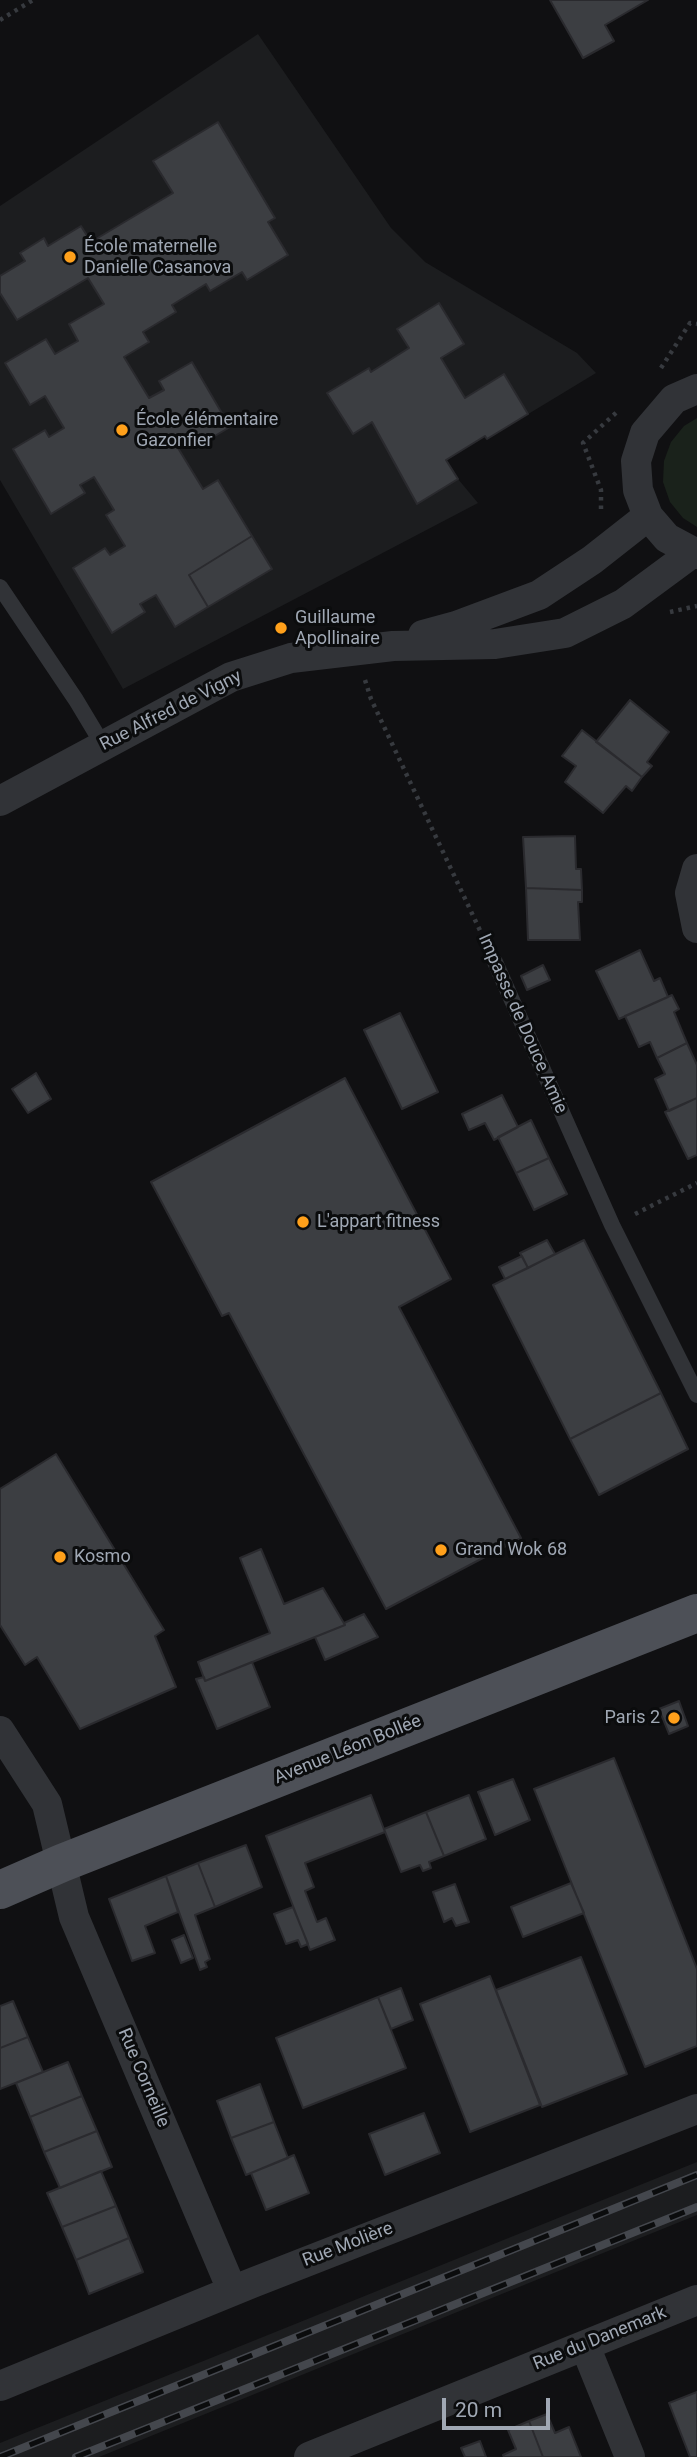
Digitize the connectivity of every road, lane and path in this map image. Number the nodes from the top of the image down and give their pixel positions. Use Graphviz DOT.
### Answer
graph roads {
  1 [pos="33,0"];
  2 [pos="0,20"];
  3 [pos="697,389"];
  4 [pos="648,516"];
  5 [pos="695,554"];
  6 [pos="0,587"];
  7 [pos="393,646"];
  8 [pos="355,650"];
  9 [pos="103,746"];
  10 [pos="0,801"];
  11 [pos="697,869"];
  12 [pos="697,928"];
  13 [pos="495,962"];
  14 [pos="697,1183"];
  15 [pos="612,1225"];
  16 [pos="697,1395"];
  17 [pos="697,1613"];
  18 [pos="0,1731"];
  19 [pos="62,1863"];
  20 [pos="0,1889"];
  21 [pos="697,2109"];
  22 [pos="232,2290"];
  23 [pos="697,2300"];
  24 [pos="585,2346"];
  25 [pos="0,2386"];
  26 [pos="309,2457"];
  27 [pos="630,2457"];
  1 -- 2 [label="path"];
  3 -- 4 [label="street"];
  4 -- 5 [label="street"];
  4 -- 7 [label="street, Rue Alfred de Vigny"];
  5 -- 7 [label="street, Rue Alfred de Vigny"];
  6 -- 9 [label="lane"];
  7 -- 8 [label="street, Rue Alfred de Vigny"];
  8 -- 9 [label="street, Rue Alfred de Vigny"];
  8 -- 13 [label="path, Impasse de Douce Amie"];
  9 -- 10 [label="street, Rue Alfred de Vigny"];
  11 -- 12 [label="street"];
  13 -- 15 [label="lane, Impasse de Douce Amie"];
  14 -- 15 [label="path"];
  15 -- 16 [label="lane, Impasse de Douce Amie"];
  17 -- 19 [label="main road, Avenue Léon Bollée"];
  18 -- 19 [label="street, Rue Corneille"];
  19 -- 20 [label="main road, Avenue Léon Bollée"];
  19 -- 22 [label="street, Rue Corneille"];
  21 -- 22 [label="street, Rue Molière"];
  22 -- 25 [label="street, Rue Molière"];
  23 -- 24 [label="street, Rue du Danemark"];
  24 -- 26 [label="street, Rue du Danemark"];
  24 -- 27 [label="street"];
}
